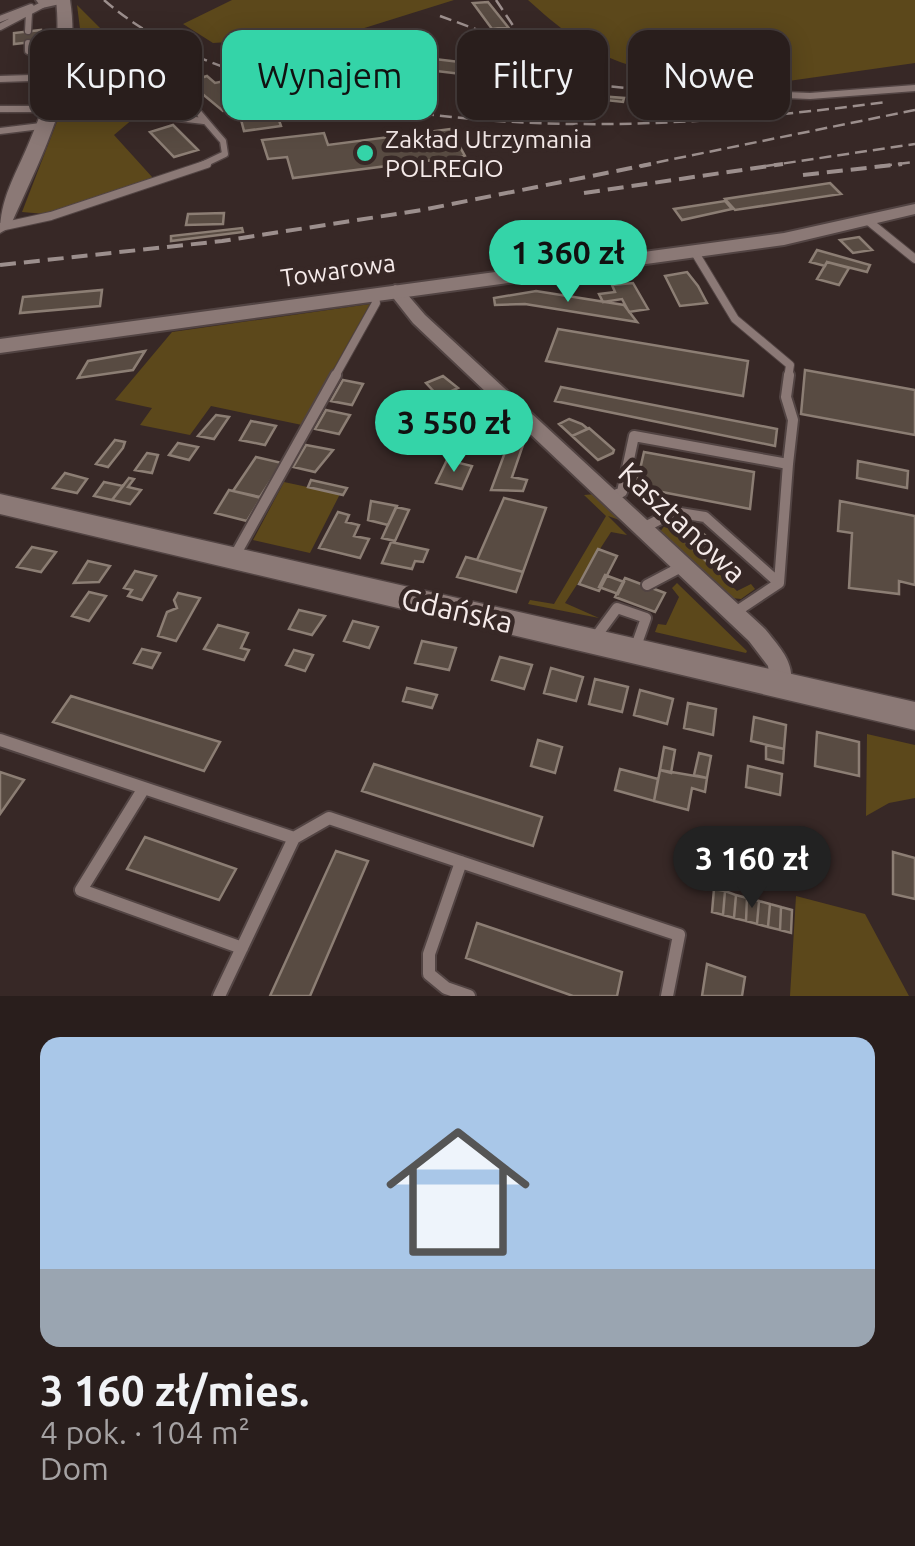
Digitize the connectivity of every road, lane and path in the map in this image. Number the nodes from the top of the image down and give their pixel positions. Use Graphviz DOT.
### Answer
graph roads {
  1 [pos="64,1"];
  2 [pos="42,3"];
  3 [pos="29,14"];
  4 [pos="0,25"];
  5 [pos="68,30"];
  6 [pos="28,32"];
  7 [pos="28,42"];
  8 [pos="30,53"];
  9 [pos="30,74"];
  10 [pos="0,79"];
  11 [pos="915,88"];
  12 [pos="790,95"];
  13 [pos="0,110"];
  14 [pos="30,115"];
  15 [pos="38,120"];
  16 [pos="44,120"];
  17 [pos="204,120"];
  18 [pos="0,131"];
  19 [pos="915,209"];
  20 [pos="867,220"];
  21 [pos="0,227"];
  22 [pos="694,251"];
  23 [pos="915,259"];
  24 [pos="385,291"];
  25 [pos="1,345"];
  26 [pos="788,464"];
  27 [pos="610,498"];
  28 [pos="0,504"];
  29 [pos="642,528"];
  30 [pos="233,559"];
  31 [pos="684,566"];
  32 [pos="779,584"];
  33 [pos="647,585"];
  34 [pos="734,613"];
  35 [pos="592,642"];
  36 [pos="634,652"];
  37 [pos="780,685"];
  38 [pos="915,716"];
  39 [pos="0,740"];
  40 [pos="144,788"];
  41 [pos="294,838"];
  42 [pos="461,862"];
  43 [pos="242,948"];
  44 [pos="219,996"];
  45 [pos="470,996"];
  46 [pos="666,996"];
  1 -- 2 [label="street"];
  1 -- 5 [label="main road"];
  2 -- 3 [label="lane"];
  2 -- 4 [label="lane"];
  3 -- 4 [label="lane"];
  3 -- 6 [label="lane"];
  7 -- 8 [label="lane"];
  9 -- 10 [label="lane"];
  11 -- 12 [label="lane"];
  13 -- 14 [label="lane"];
  15 -- 18 [label="lane"];
  16 -- 21 [label="main road"];
  17 -- 21 [label="lane"];
  19 -- 20 [label="street, Towarowa"];
  20 -- 22 [label="street, Towarowa"];
  20 -- 23 [label="lane"];
  22 -- 24 [label="street, Towarowa"];
  22 -- 26 [label="lane"];
  24 -- 25 [label="street, Towarowa"];
  24 -- 27 [label="street, Kasztanowa"];
  24 -- 30 [label="lane"];
  26 -- 27 [label="lane"];
  26 -- 32 [label="lane"];
  27 -- 29 [label="street, Kasztanowa"];
  28 -- 30 [label="main road, Gdańska"];
  29 -- 31 [label="street, Kasztanowa"];
  29 -- 32 [label="lane"];
  30 -- 35 [label="main road, Gdańska"];
  31 -- 33 [label="lane"];
  31 -- 34 [label="street, Kasztanowa"];
  32 -- 34 [label="lane"];
  34 -- 37 [label="street, Kasztanowa"];
  35 -- 36 [label="main road, Gdańska"];
  35 -- 36 [label="lane"];
  36 -- 37 [label="main road, Gdańska"];
  37 -- 38 [label="main road, Gdańska"];
  39 -- 40 [label="lane"];
  40 -- 41 [label="lane"];
  40 -- 43 [label="lane"];
  41 -- 42 [label="lane"];
  41 -- 43 [label="lane"];
  42 -- 45 [label="lane"];
  42 -- 46 [label="lane"];
  43 -- 44 [label="lane"];
}
